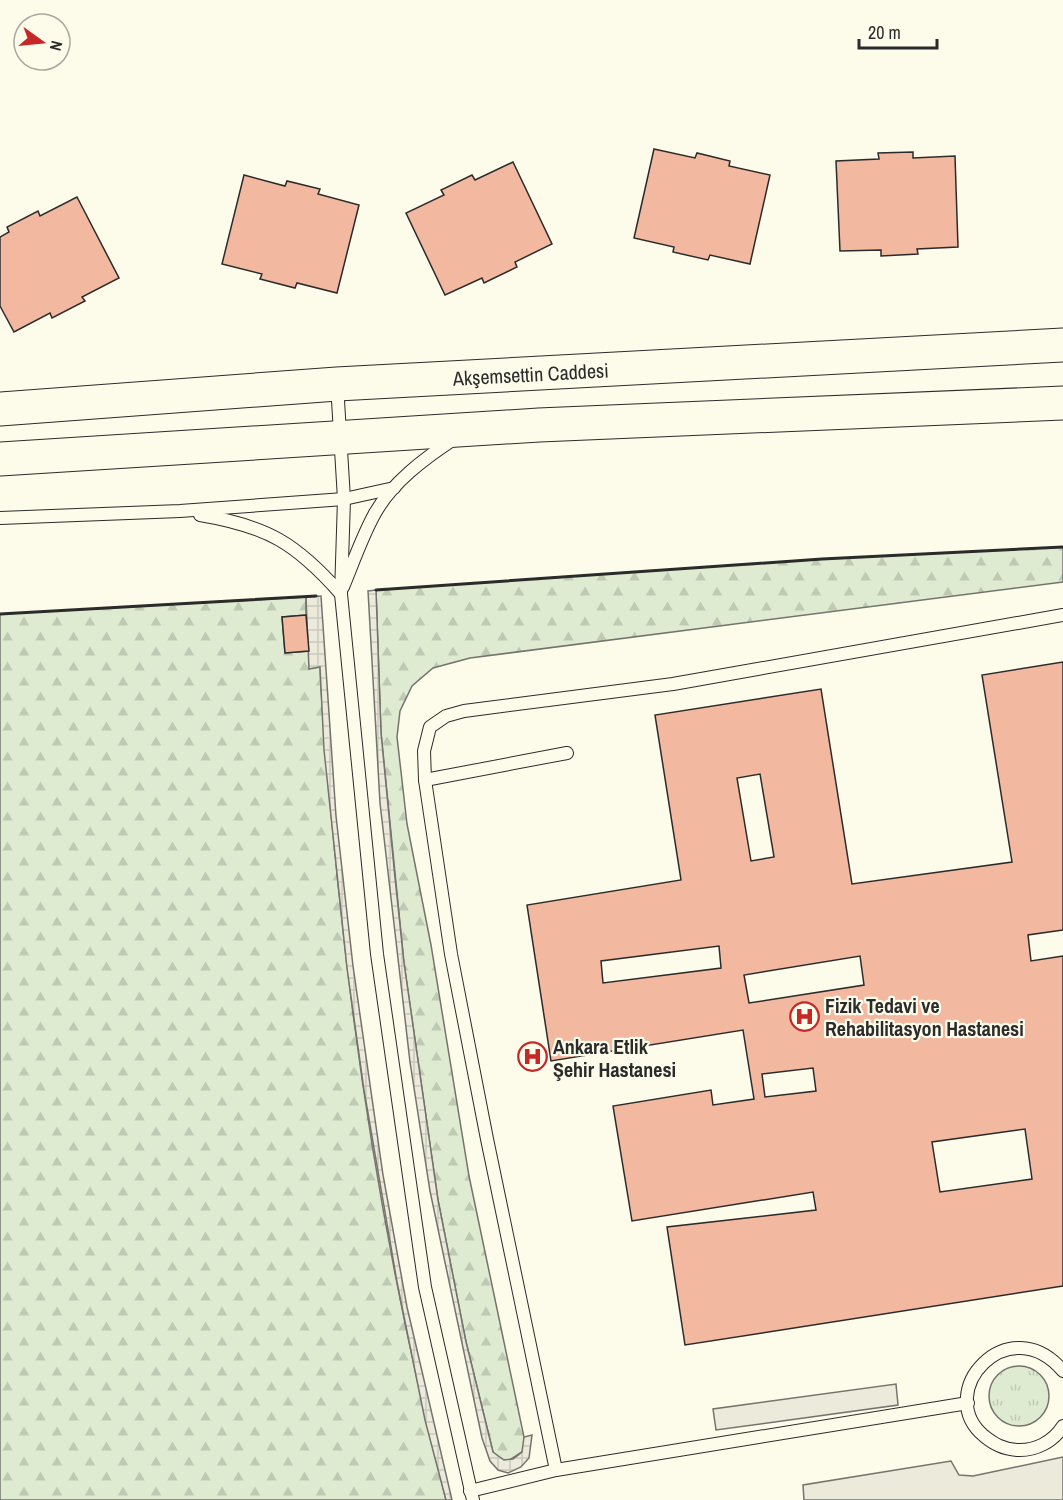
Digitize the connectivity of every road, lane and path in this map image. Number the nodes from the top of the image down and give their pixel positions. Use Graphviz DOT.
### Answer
graph roads {
  1 [pos="1063,345"];
  2 [pos="337,384"];
  3 [pos="1057,406"];
  4 [pos="0,409"];
  5 [pos="467,430"];
  6 [pos="341,438"];
  7 [pos="0,459"];
  8 [pos="394,488"];
  9 [pos="344,499"];
  10 [pos="180,511"];
  11 [pos="0,518"];
  12 [pos="341,594"];
  13 [pos="1063,615"];
  14 [pos="567,753"];
  15 [pos="425,780"];
  16 [pos="1063,1371"];
  17 [pos="968,1403"];
  18 [pos="1063,1426"];
  19 [pos="556,1470"];
  20 [pos="471,1496"];
  1 -- 2 [label="main road, Akşemsettin Caddesi"];
  2 -- 4 [label="main road, Akşemsettin Caddesi"];
  2 -- 6 [label="lane"];
  3 -- 5 [label="main road"];
  5 -- 6 [label="main road"];
  5 -- 8 [label="lane"];
  6 -- 7 [label="main road"];
  6 -- 9 [label="lane"];
  8 -- 9 [label="lane"];
  8 -- 12 [label="lane"];
  9 -- 10 [label="lane"];
  9 -- 12 [label="lane"];
  10 -- 11 [label="lane"];
  10 -- 12 [label="lane"];
  12 -- 20 [label="lane"];
  13 -- 15 [label="lane"];
  14 -- 15 [label="lane"];
  15 -- 19 [label="lane"];
  16 -- 17 [label="lane"];
  17 -- 18 [label="lane"];
  17 -- 19 [label="lane"];
  19 -- 20 [label="lane"];
}
